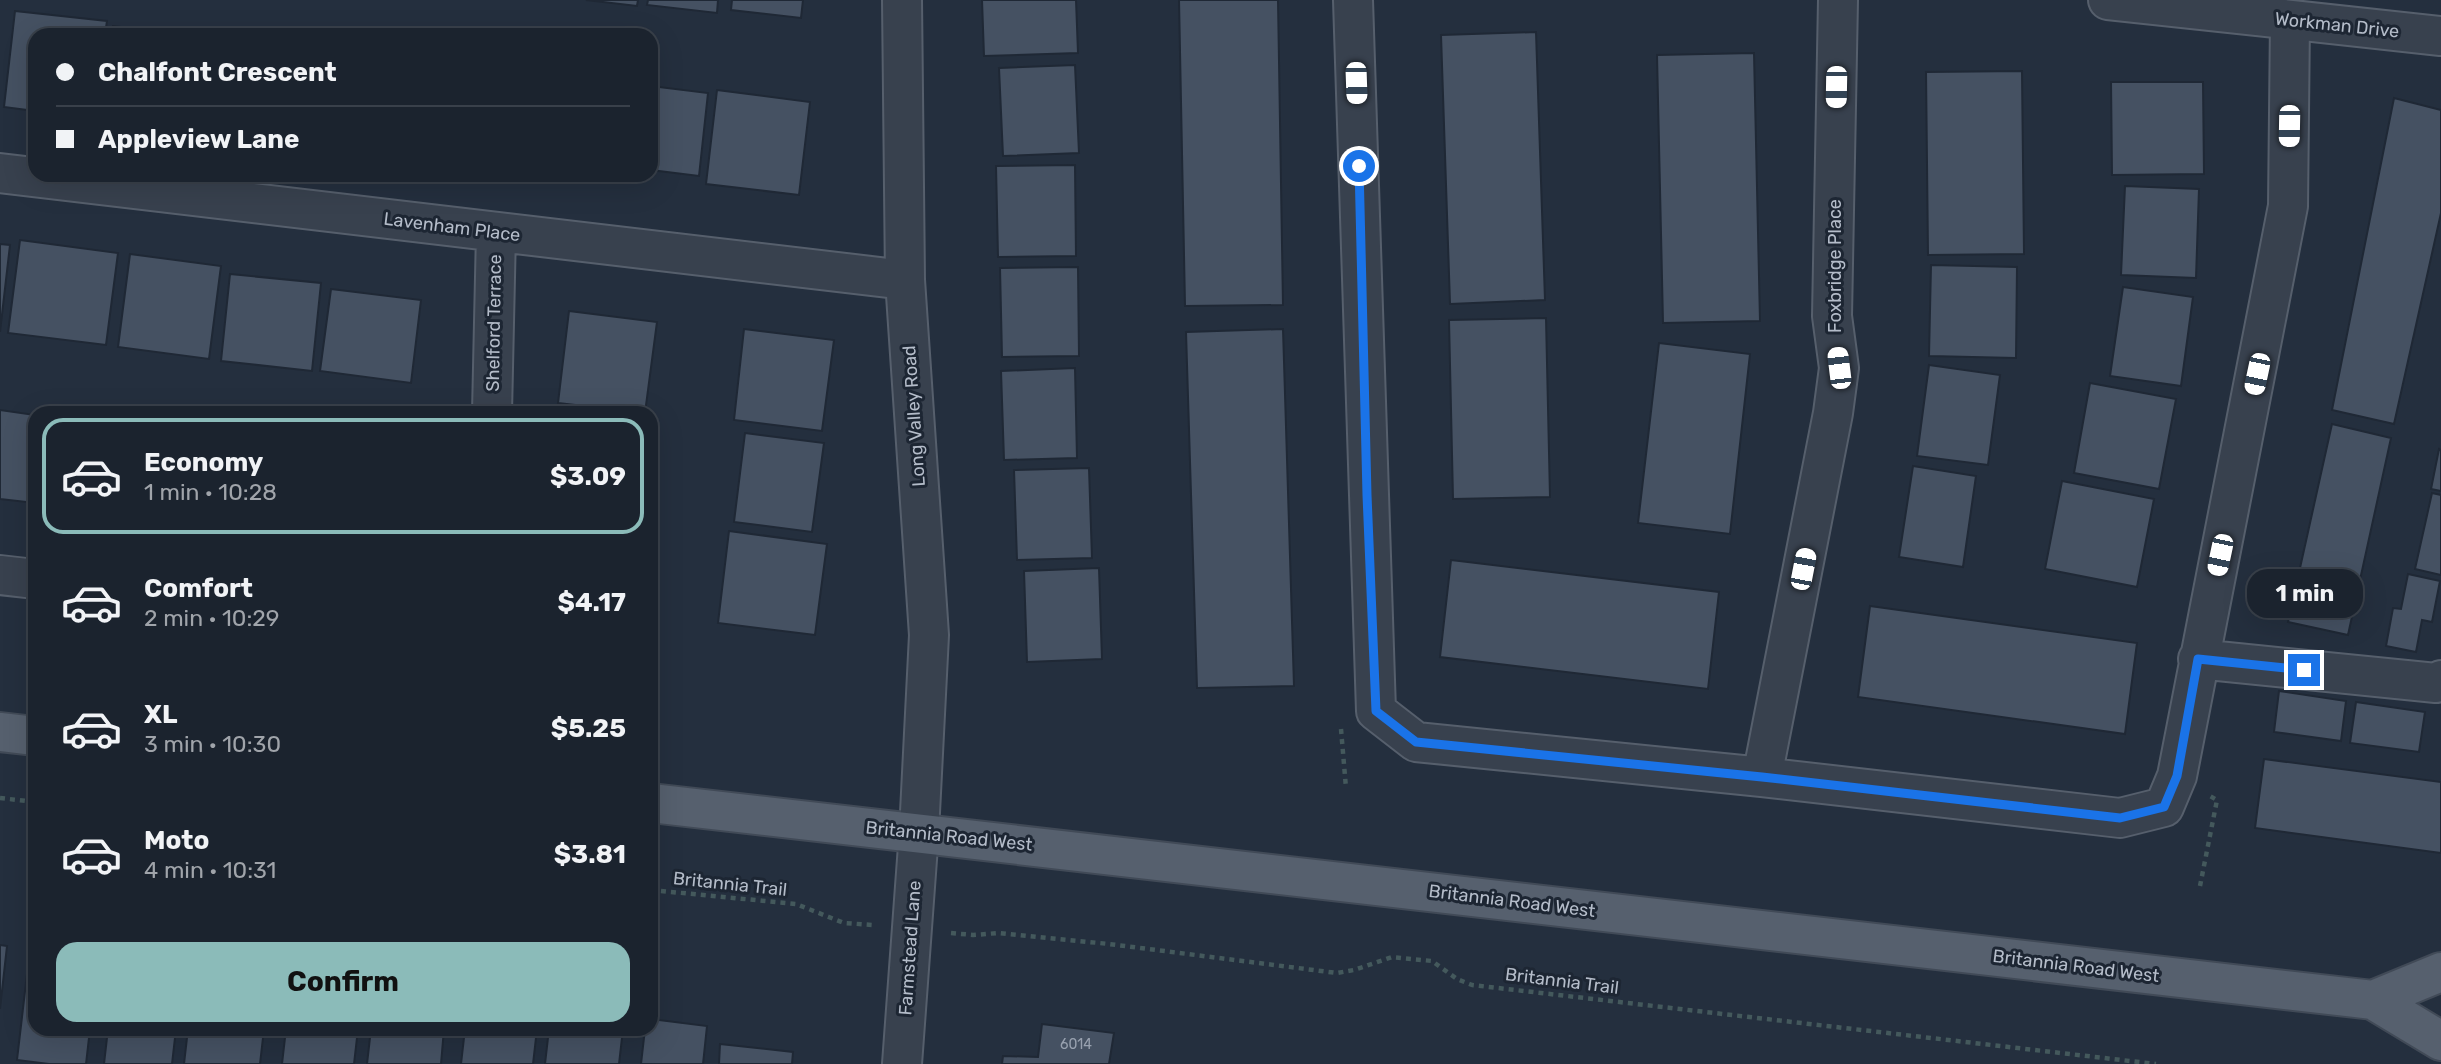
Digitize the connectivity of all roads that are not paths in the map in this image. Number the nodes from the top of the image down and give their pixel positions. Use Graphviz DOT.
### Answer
graph roads {
  1 [pos="902,0"];
  2 [pos="1353,0"];
  3 [pos="1838,0"];
  4 [pos="2108,0"];
  5 [pos="2290,20"];
  6 [pos="2441,36"];
  7 [pos="0,173"];
  8 [pos="28,176"];
  9 [pos="76,182"];
  10 [pos="496,232"];
  11 [pos="905,280"];
  12 [pos="492,406"];
  13 [pos="0,575"];
  14 [pos="28,578"];
  15 [pos="2198,659"];
  16 [pos="2441,680"];
  17 [pos="0,732"];
  18 [pos="28,735"];
  19 [pos="1762,777"];
  20 [pos="658,804"];
  21 [pos="919,832"];
  22 [pos="2441,972"];
  23 [pos="2373,1000"];
  24 [pos="2441,1041"];
  25 [pos="902,1064"];
  1 -- 11 [label="street, Long Valley Road"];
  2 -- 19 [label="street"];
  3 -- 19 [label="street, Foxbridge Place"];
  4 -- 5 [label="street, Workman Drive"];
  5 -- 6 [label="street, Workman Drive"];
  5 -- 15 [label="street"];
  7 -- 8 [label="street, Lavenham Place"];
  9 -- 10 [label="street, Lavenham Place"];
  10 -- 11 [label="street, Lavenham Place"];
  10 -- 12 [label="street, Shelford Terrace"];
  11 -- 21 [label="street, Long Valley Road"];
  13 -- 14 [label="street"];
  15 -- 16 [label="street"];
  15 -- 19 [label="street"];
  17 -- 18 [label="main road"];
  20 -- 21 [label="main road, Britannia Road West"];
  21 -- 23 [label="main road, Britannia Road West"];
  21 -- 25 [label="street, Farmstead Lane"];
  22 -- 23 [label="main road, Britannia Road West"];
  23 -- 24 [label="main road, Britannia Road West"];
}
